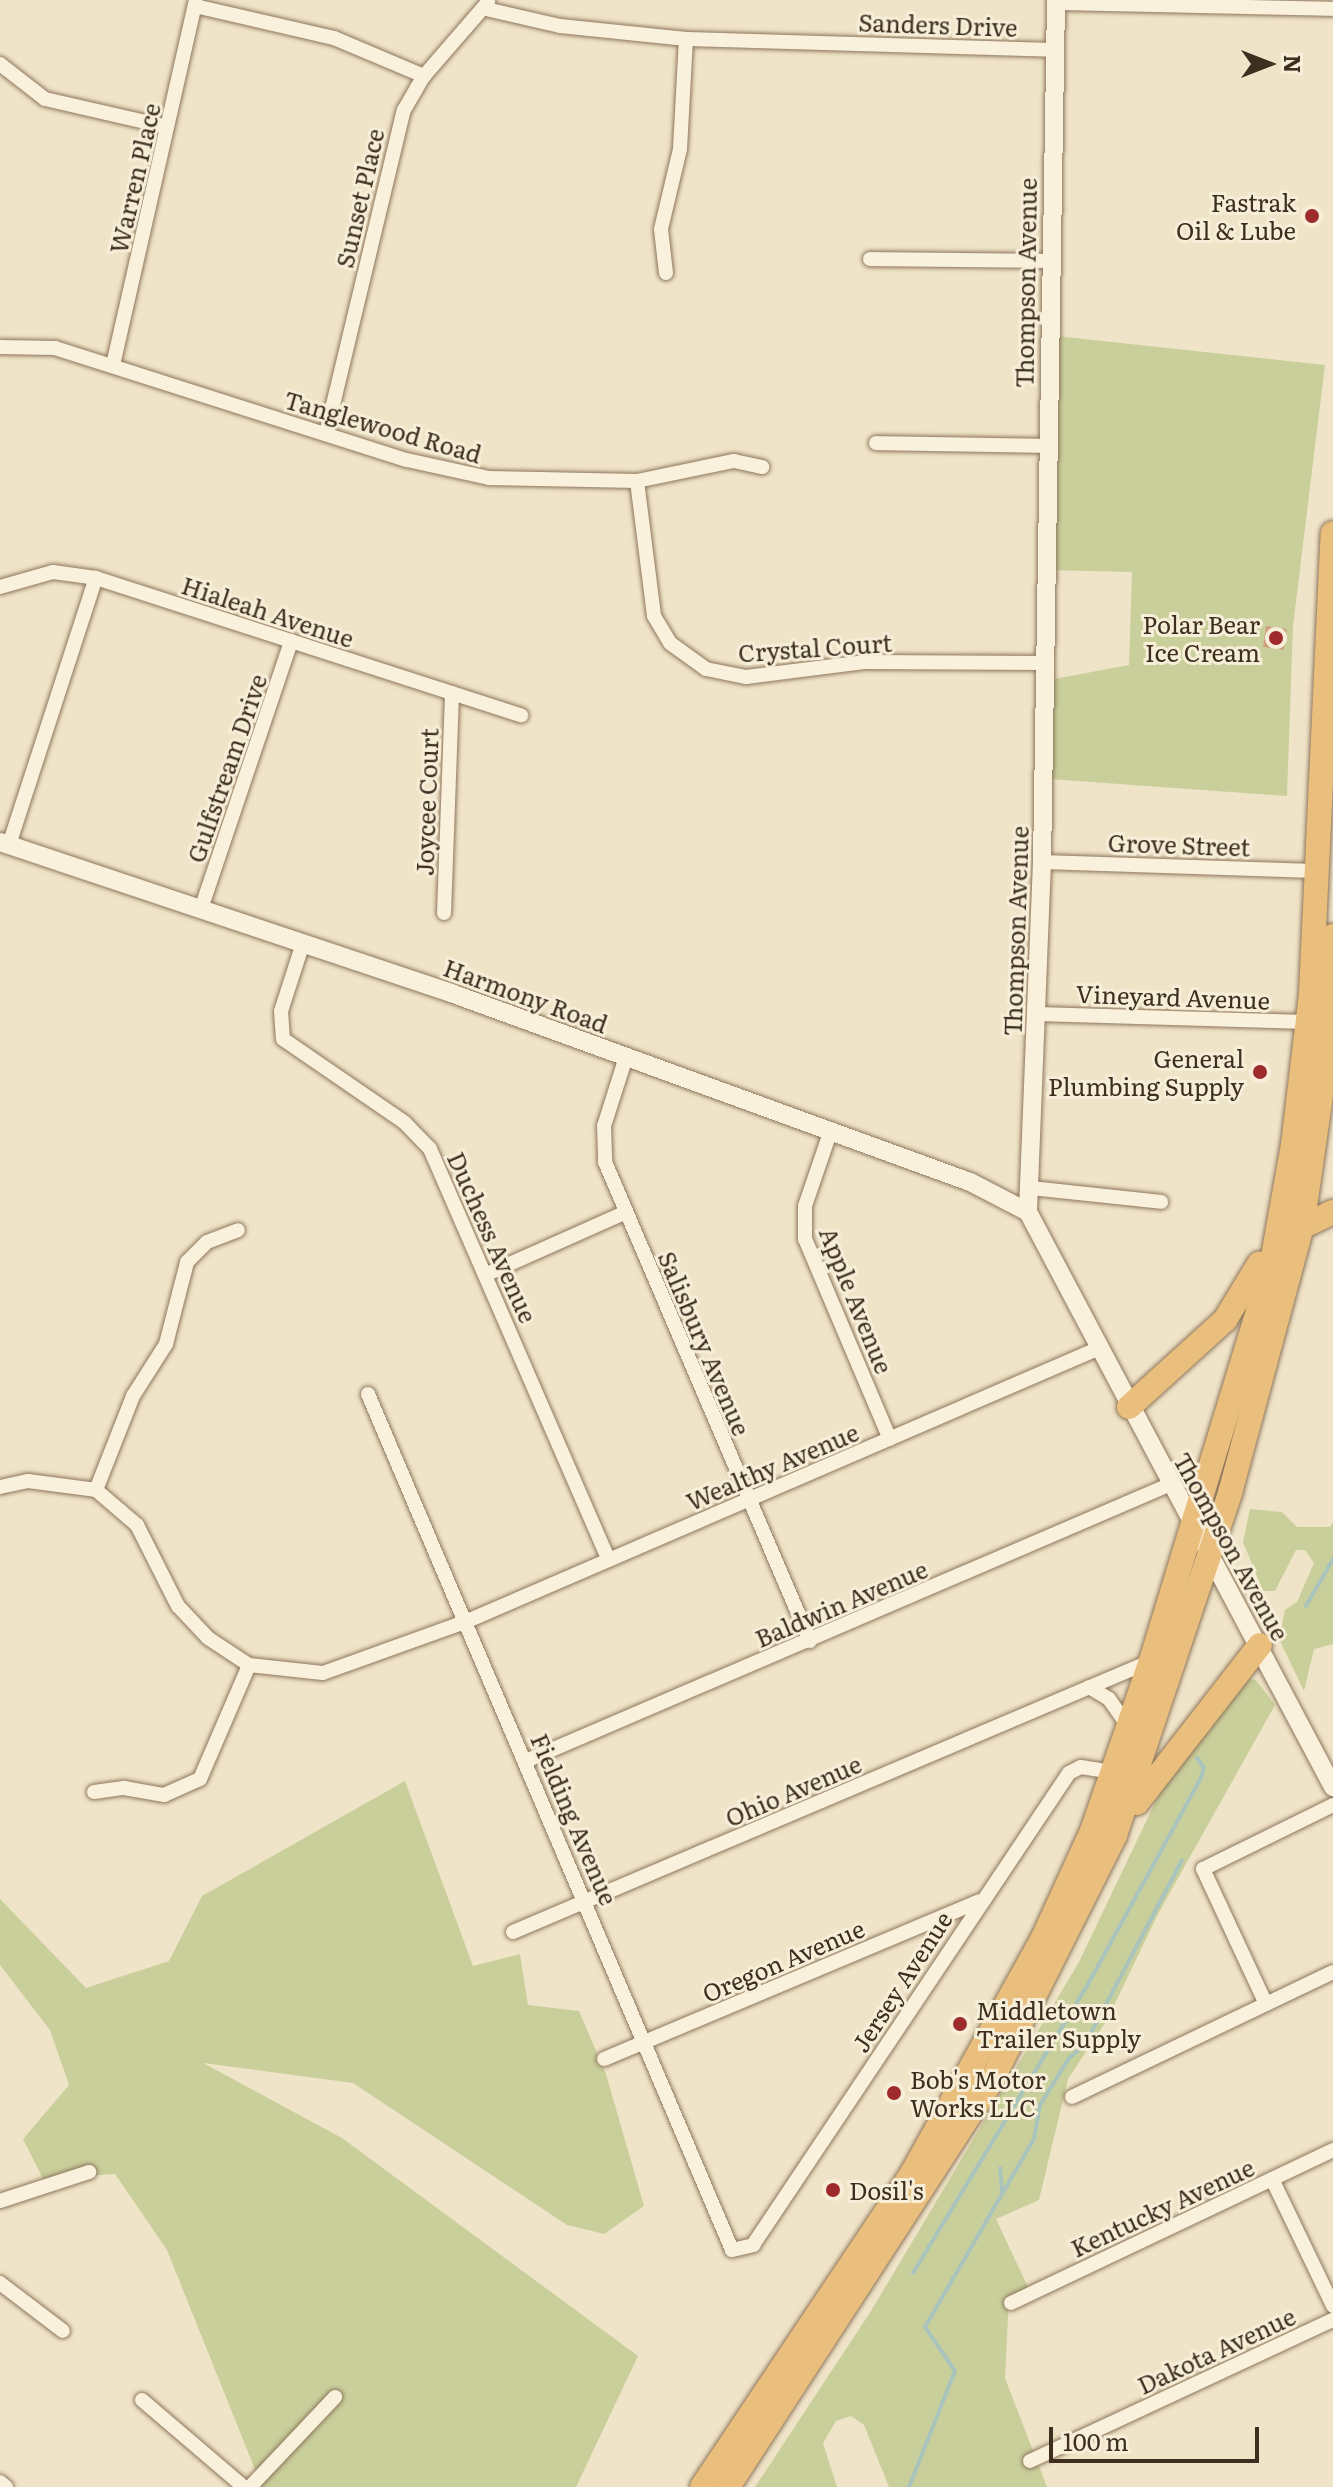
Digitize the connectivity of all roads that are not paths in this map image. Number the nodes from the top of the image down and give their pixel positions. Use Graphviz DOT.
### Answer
graph roads {
  1 [pos="1056,2"];
  2 [pos="196,3"];
  3 [pos="488,4"];
  4 [pos="1333,9"];
  5 [pos="686,39"];
  6 [pos="1054,50"];
  7 [pos="0,64"];
  8 [pos="424,76"];
  9 [pos="167,127"];
  10 [pos="870,259"];
  11 [pos="1049,261"];
  12 [pos="666,273"];
  13 [pos="0,347"];
  14 [pos="113,365"];
  15 [pos="326,434"];
  16 [pos="876,443"];
  17 [pos="1047,446"];
  18 [pos="762,467"];
  19 [pos="637,481"];
  20 [pos="1333,534"];
  21 [pos="96,578"];
  22 [pos="0,587"];
  23 [pos="291,641"];
  24 [pos="1045,663"];
  25 [pos="452,693"];
  26 [pos="521,715"];
  27 [pos="5,843"];
  28 [pos="1042,862"];
  29 [pos="1315,871"];
  30 [pos="201,909"];
  31 [pos="444,913"];
  32 [pos="1333,936"];
  33 [pos="303,943"];
  34 [pos="1036,1014"];
  35 [pos="1324,1021"];
  36 [pos="626,1057"];
  37 [pos="831,1130"];
  38 [pos="1311,1180"];
  39 [pos="1031,1188"];
  40 [pos="1333,1201"];
  41 [pos="1161,1202"];
  42 [pos="626,1212"];
  43 [pos="1028,1212"];
  44 [pos="1333,1212"];
  45 [pos="1280,1214"];
  46 [pos="1302,1227"];
  47 [pos="238,1230"];
  48 [pos="487,1274"];
  49 [pos="1097,1349"];
  50 [pos="368,1394"];
  51 [pos="1129,1407"];
  52 [pos="890,1439"];
  53 [pos="1171,1484"];
  54 [pos="0,1487"];
  55 [pos="96,1490"];
  56 [pos="749,1500"];
  57 [pos="1193,1527"];
  58 [pos="1209,1555"];
  59 [pos="609,1560"];
  60 [pos="465,1622"];
  61 [pos="810,1641"];
  62 [pos="1260,1645"];
  63 [pos="1151,1661"];
  64 [pos="249,1665"];
  65 [pos="1089,1687"];
  66 [pos="1128,1726"];
  67 [pos="528,1760"];
  68 [pos="1112,1772"];
  69 [pos="1333,1787"];
  70 [pos="94,1792"];
  71 [pos="1333,1805"];
  72 [pos="1115,1835"];
  73 [pos="980,1901"];
  74 [pos="587,1902"];
  75 [pos="513,1932"];
  76 [pos="1333,1972"];
  77 [pos="1266,2004"];
  78 [pos="646,2042"];
  79 [pos="604,2059"];
  80 [pos="1072,2097"];
  81 [pos="1333,2150"];
  82 [pos="89,2172"];
  83 [pos="1272,2179"];
  84 [pos="0,2201"];
  85 [pos="746,2250"];
  86 [pos="0,2283"];
  87 [pos="1011,2303"];
  88 [pos="1333,2306"];
  89 [pos="1333,2320"];
  90 [pos="63,2331"];
  91 [pos="335,2397"];
  92 [pos="142,2400"];
  93 [pos="1030,2461"];
  94 [pos="0,2482"];
  95 [pos="6,2487"];
  96 [pos="244,2487"];
  97 [pos="250,2487"];
  98 [pos="702,2487"];
  99 [pos="728,2487"];
  1 -- 4 [label="street"];
  1 -- 6 [label="street, Thompson Avenue"];
  2 -- 8 [label="street"];
  2 -- 9 [label="street, Warren Place"];
  3 -- 5 [label="street, Sanders Drive"];
  3 -- 8 [label="street, Sunset Place"];
  5 -- 6 [label="street, Sanders Drive"];
  5 -- 12 [label="street"];
  6 -- 11 [label="street, Thompson Avenue"];
  7 -- 9 [label="street"];
  8 -- 15 [label="street, Sunset Place"];
  9 -- 14 [label="street, Warren Place"];
  10 -- 11 [label="street"];
  11 -- 17 [label="street, Thompson Avenue"];
  13 -- 14 [label="street, Tanglewood Road"];
  14 -- 15 [label="street, Tanglewood Road"];
  15 -- 19 [label="street, Tanglewood Road"];
  16 -- 17 [label="street"];
  17 -- 24 [label="street, Thompson Avenue"];
  18 -- 19 [label="street, Tanglewood Road"];
  19 -- 24 [label="street, Crystal Court"];
  20 -- 29 [label="highway"];
  21 -- 22 [label="street, Hialeah Avenue"];
  21 -- 23 [label="street, Hialeah Avenue"];
  21 -- 27 [label="street"];
  23 -- 25 [label="street, Hialeah Avenue"];
  23 -- 30 [label="street, Gulfstream Drive"];
  24 -- 28 [label="street, Thompson Avenue"];
  25 -- 26 [label="street, Hialeah Avenue"];
  25 -- 31 [label="street, Joycee Court"];
  27 -- 30 [label="street, Harmony Road"];
  28 -- 29 [label="street, Grove Street"];
  28 -- 34 [label="street, Thompson Avenue"];
  29 -- 35 [label="highway"];
  30 -- 33 [label="street, Harmony Road"];
  32 -- 35 [label="highway"];
  33 -- 36 [label="street, Harmony Road"];
  33 -- 48 [label="street, Duchess Avenue"];
  34 -- 35 [label="street, Vineyard Avenue"];
  34 -- 39 [label="street, Thompson Avenue"];
  35 -- 38 [label="highway"];
  35 -- 45 [label="highway"];
  36 -- 37 [label="street, Harmony Road"];
  36 -- 42 [label="street, Salisbury Avenue"];
  37 -- 43 [label="street, Harmony Road"];
  37 -- 52 [label="street, Apple Avenue"];
  38 -- 40 [label="highway"];
  38 -- 46 [label="highway"];
  39 -- 41 [label="street"];
  39 -- 43 [label="street, Thompson Avenue"];
  42 -- 48 [label="street"];
  42 -- 56 [label="street, Salisbury Avenue"];
  43 -- 49 [label="street, Thompson Avenue"];
  44 -- 46 [label="highway"];
  45 -- 51 [label="highway"];
  45 -- 57 [label="highway"];
  46 -- 58 [label="highway"];
  47 -- 55 [label="street"];
  48 -- 59 [label="street, Duchess Avenue"];
  49 -- 51 [label="street, Thompson Avenue"];
  49 -- 52 [label="street, Wealthy Avenue"];
  50 -- 60 [label="street, Fielding Avenue"];
  51 -- 53 [label="street, Thompson Avenue"];
  52 -- 56 [label="street, Wealthy Avenue"];
  53 -- 57 [label="street, Thompson Avenue"];
  53 -- 61 [label="street, Baldwin Avenue"];
  54 -- 55 [label="street"];
  55 -- 64 [label="street"];
  56 -- 59 [label="street, Wealthy Avenue"];
  56 -- 61 [label="street, Salisbury Avenue"];
  57 -- 58 [label="street, Thompson Avenue"];
  57 -- 63 [label="highway"];
  58 -- 62 [label="street, Thompson Avenue"];
  58 -- 72 [label="highway"];
  59 -- 60 [label="street, Wealthy Avenue"];
  60 -- 64 [label="street, Wealthy Avenue"];
  60 -- 67 [label="street, Fielding Avenue"];
  61 -- 67 [label="street, Baldwin Avenue"];
  62 -- 69 [label="street, Thompson Avenue"];
  62 -- 72 [label="highway"];
  63 -- 65 [label="street, Ohio Avenue"];
  63 -- 66 [label="highway"];
  64 -- 70 [label="street"];
  65 -- 66 [label="street"];
  65 -- 74 [label="street, Ohio Avenue"];
  66 -- 68 [label="highway"];
  67 -- 74 [label="street, Fielding Avenue"];
  68 -- 73 [label="street, Jersey Avenue"];
  68 -- 98 [label="highway"];
  71 -- 77 [label="street"];
  72 -- 99 [label="highway"];
  73 -- 78 [label="street, Oregon Avenue"];
  73 -- 85 [label="street, Jersey Avenue"];
  74 -- 75 [label="street, Ohio Avenue"];
  74 -- 78 [label="street, Fielding Avenue"];
  76 -- 77 [label="street"];
  77 -- 80 [label="street"];
  78 -- 79 [label="street, Oregon Avenue"];
  78 -- 85 [label="street, Fielding Avenue"];
  81 -- 83 [label="street, Kentucky Avenue"];
  82 -- 84 [label="street"];
  83 -- 87 [label="street, Kentucky Avenue"];
  83 -- 88 [label="street"];
  86 -- 90 [label="street"];
  89 -- 93 [label="street, Dakota Avenue"];
  91 -- 97 [label="street"];
  92 -- 96 [label="street"];
  94 -- 95 [label="street"];
}
